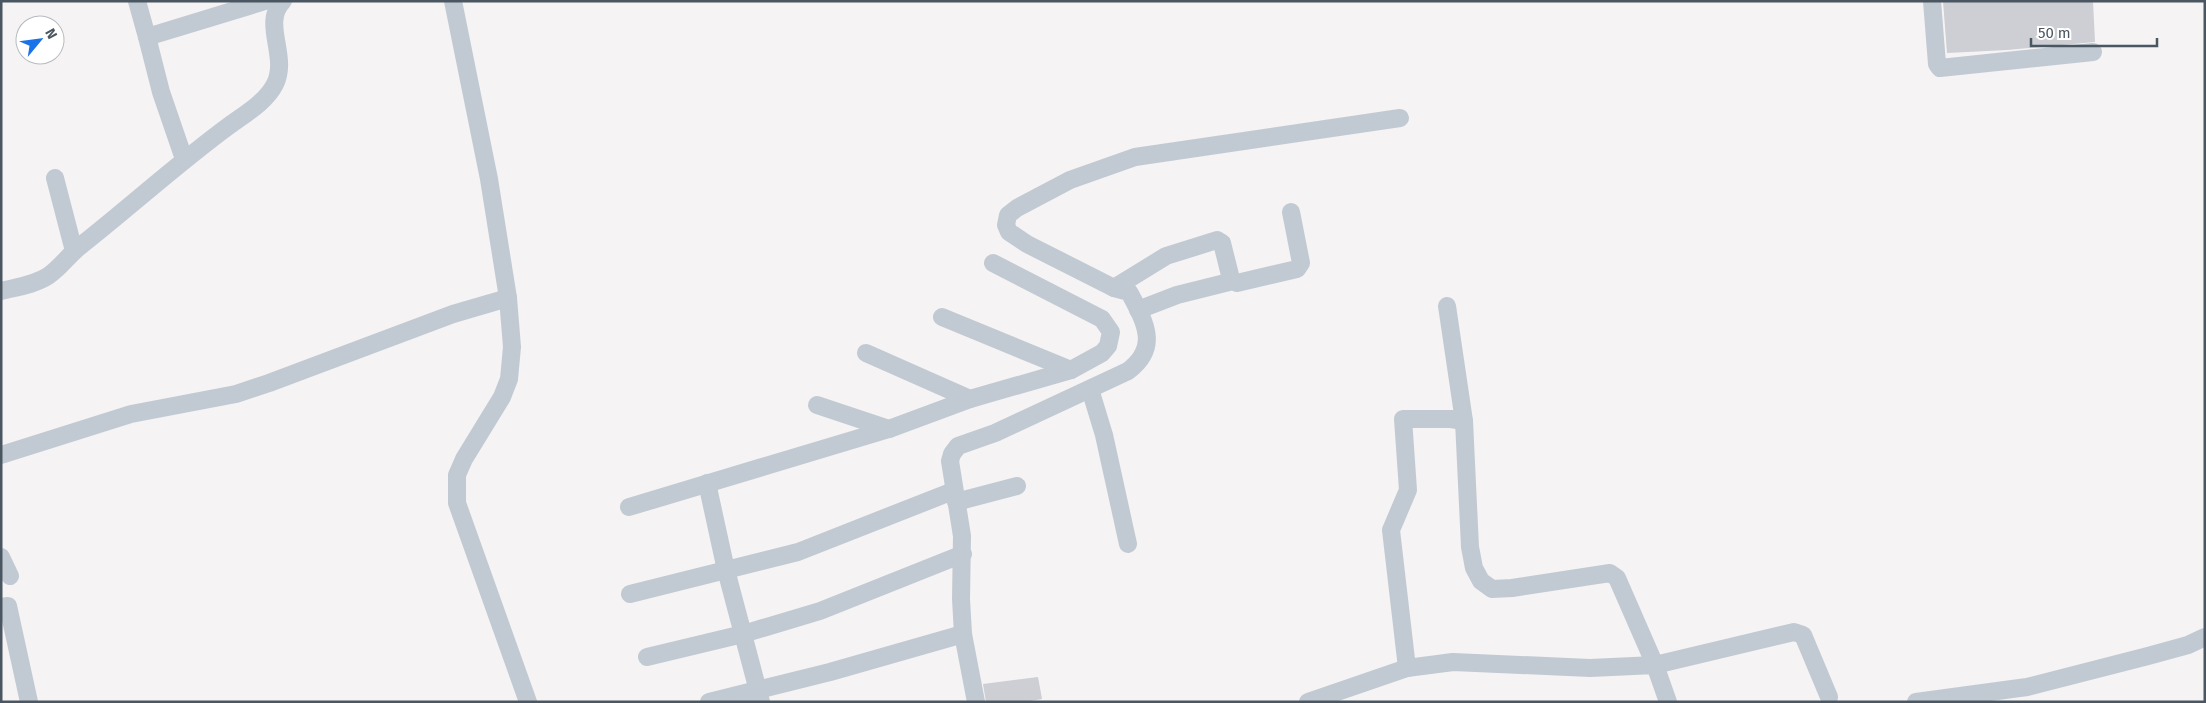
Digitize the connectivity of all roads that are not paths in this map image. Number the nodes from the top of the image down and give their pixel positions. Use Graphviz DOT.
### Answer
graph roads {
  1 [pos="137,1"];
  2 [pos="453,1"];
  3 [pos="1932,1"];
  4 [pos="274,3"];
  5 [pos="147,37"];
  6 [pos="2093,52"];
  7 [pos="1400,118"];
  8 [pos="184,159"];
  9 [pos="55,178"];
  10 [pos="1292,212"];
  11 [pos="74,251"];
  12 [pos="993,263"];
  13 [pos="1233,281"];
  14 [pos="1114,288"];
  15 [pos="1,291"];
  16 [pos="508,298"];
  17 [pos="1447,306"];
  18 [pos="1138,310"];
  19 [pos="942,316"];
  20 [pos="866,353"];
  21 [pos="1071,370"];
  22 [pos="1090,389"];
  23 [pos="970,399"];
  24 [pos="817,405"];
  25 [pos="1464,421"];
  26 [pos="889,429"];
  27 [pos="1,455"];
  28 [pos="707,483"];
  29 [pos="1017,486"];
  30 [pos="955,497"];
  31 [pos="629,507"];
  32 [pos="1128,544"];
  33 [pos="963,554"];
  34 [pos="1,557"];
  35 [pos="726,570"];
  36 [pos="10,576"];
  37 [pos="630,594"];
  38 [pos="1,607"];
  39 [pos="742,634"];
  40 [pos="963,634"];
  41 [pos="2205,637"];
  42 [pos="647,657"];
  43 [pos="1655,665"];
  44 [pos="1408,668"];
  45 [pos="2028,694"];
  46 [pos="759,695"];
  47 [pos="1829,697"];
  48 [pos="29,702"];
  49 [pos="528,702"];
  50 [pos="709,702"];
  51 [pos="976,702"];
  52 [pos="1308,702"];
  53 [pos="1668,702"];
  54 [pos="1916,702"];
  1 -- 5 [label="street"];
  2 -- 16 [label="street"];
  3 -- 6 [label="street"];
  4 -- 5 [label="street"];
  4 -- 8 [label="street"];
  5 -- 8 [label="street"];
  7 -- 14 [label="street"];
  8 -- 11 [label="street"];
  9 -- 11 [label="street"];
  10 -- 13 [label="street"];
  11 -- 15 [label="street"];
  12 -- 21 [label="street"];
  13 -- 14 [label="street"];
  13 -- 18 [label="street"];
  14 -- 18 [label="street"];
  16 -- 27 [label="street"];
  16 -- 49 [label="street"];
  17 -- 25 [label="street"];
  18 -- 22 [label="street"];
  19 -- 21 [label="street"];
  20 -- 23 [label="street"];
  21 -- 23 [label="street"];
  22 -- 30 [label="street"];
  22 -- 32 [label="street"];
  23 -- 26 [label="street"];
  24 -- 26 [label="street"];
  25 -- 43 [label="street"];
  25 -- 44 [label="street"];
  26 -- 28 [label="street"];
  28 -- 31 [label="street"];
  28 -- 35 [label="street"];
  29 -- 30 [label="street"];
  30 -- 33 [label="street"];
  30 -- 35 [label="street"];
  33 -- 39 [label="street"];
  33 -- 40 [label="street"];
  34 -- 36 [label="street"];
  35 -- 37 [label="street"];
  35 -- 39 [label="street"];
  38 -- 48 [label="street"];
  39 -- 42 [label="street"];
  39 -- 46 [label="street"];
  40 -- 46 [label="street"];
  40 -- 51 [label="street"];
  41 -- 45 [label="street"];
  43 -- 44 [label="street"];
  43 -- 47 [label="street"];
  43 -- 53 [label="street"];
  44 -- 52 [label="street"];
  45 -- 54 [label="street"];
  46 -- 50 [label="street"];
}
